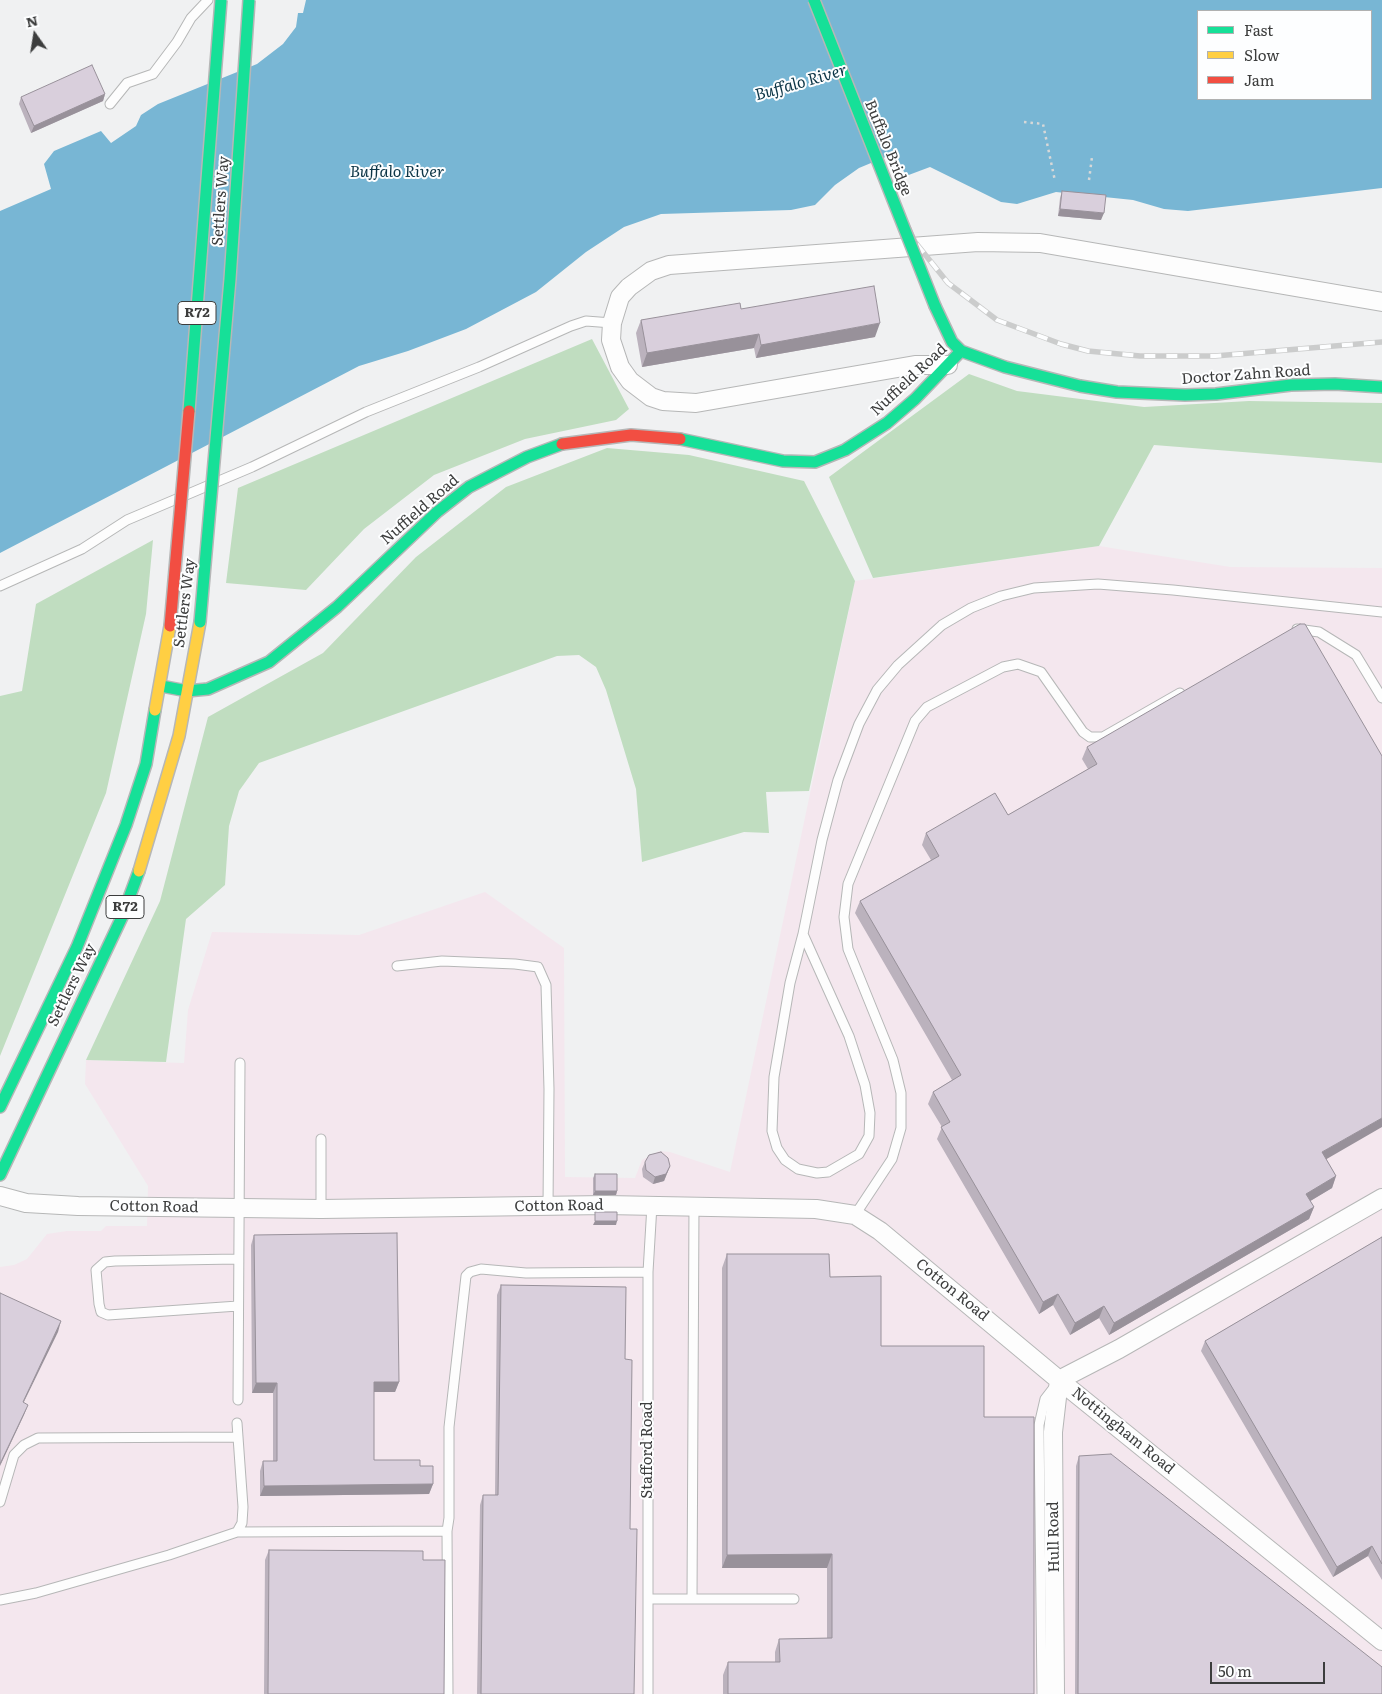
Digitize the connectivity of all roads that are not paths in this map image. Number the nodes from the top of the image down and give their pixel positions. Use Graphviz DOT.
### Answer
graph roads {
  1 [pos="208,0"];
  2 [pos="221,0"];
  3 [pos="249,0"];
  4 [pos="814,0"];
  5 [pos="110,104"];
  6 [pos="1382,302"];
  7 [pos="612,323"];
  8 [pos="962,351"];
  9 [pos="948,365"];
  10 [pos="1382,387"];
  11 [pos="0,586"];
  12 [pos="1382,612"];
  13 [pos="1284,635"];
  14 [pos="161,686"];
  15 [pos="1190,688"];
  16 [pos="187,691"];
  17 [pos="1382,698"];
  18 [pos="803,934"];
  19 [pos="397,966"];
  20 [pos="240,1063"];
  21 [pos="0,1107"];
  22 [pos="321,1139"];
  23 [pos="0,1175"];
  24 [pos="0,1196"];
  25 [pos="1382,1198"];
  26 [pos="652,1205"];
  27 [pos="548,1206"];
  28 [pos="694,1206"];
  29 [pos="239,1207"];
  30 [pos="321,1209"];
  31 [pos="855,1215"];
  32 [pos="238,1258"];
  33 [pos="648,1272"];
  34 [pos="238,1306"];
  35 [pos="1059,1380"];
  36 [pos="238,1400"];
  37 [pos="237,1423"];
  38 [pos="238,1437"];
  39 [pos="0,1502"];
  40 [pos="447,1531"];
  41 [pos="237,1532"];
  42 [pos="794,1599"];
  43 [pos="0,1600"];
  44 [pos="648,1600"];
  45 [pos="692,1600"];
  46 [pos="1382,1640"];
  47 [pos="448,1694"];
  48 [pos="648,1694"];
  49 [pos="1042,1694"];
  50 [pos="1055,1694"];
  1 -- 5 [label="lane"];
  2 -- 14 [label="main road, Settlers Way / R72, bridge"];
  3 -- 16 [label="main road, Settlers Way / R72, bridge"];
  4 -- 8 [label="main road, Buffalo Bridge, bridge"];
  6 -- 7 [label="street"];
  7 -- 9 [label="street"];
  7 -- 11 [label="lane"];
  8 -- 9 [label="main road, Nuffield Road"];
  8 -- 10 [label="main road, Doctor Zahn Road"];
  9 -- 16 [label="main road, Nuffield Road"];
  12 -- 18 [label="lane"];
  13 -- 17 [label="lane"];
  14 -- 16 [label="main road, Nuffield Road"];
  14 -- 21 [label="main road, Settlers Way / R72"];
  15 -- 31 [label="lane"];
  16 -- 23 [label="main road, Settlers Way / R72"];
  18 -- 18 [label="lane"];
  19 -- 27 [label="lane"];
  20 -- 29 [label="lane"];
  22 -- 30 [label="lane"];
  24 -- 29 [label="street, Cotton Road"];
  25 -- 35 [label="street, Nottingham Road"];
  26 -- 27 [label="street, Cotton Road"];
  26 -- 28 [label="street, Cotton Road"];
  26 -- 33 [label="lane, Stafford Road"];
  27 -- 30 [label="street, Cotton Road"];
  28 -- 31 [label="street, Cotton Road"];
  28 -- 45 [label="lane"];
  29 -- 30 [label="street, Cotton Road"];
  29 -- 32 [label="lane"];
  31 -- 35 [label="street, Cotton Road"];
  32 -- 34 [label="lane"];
  32 -- 34 [label="lane"];
  33 -- 40 [label="lane"];
  33 -- 44 [label="lane, Stafford Road"];
  34 -- 36 [label="lane"];
  35 -- 46 [label="street, Nottingham Road"];
  35 -- 49 [label="lane"];
  35 -- 50 [label="street, Hull Road"];
  37 -- 38 [label="lane"];
  38 -- 39 [label="lane"];
  38 -- 41 [label="lane"];
  40 -- 41 [label="lane"];
  40 -- 47 [label="lane"];
  41 -- 43 [label="lane"];
  42 -- 45 [label="lane"];
  44 -- 45 [label="lane"];
  44 -- 48 [label="lane, Stafford Road"];
}
